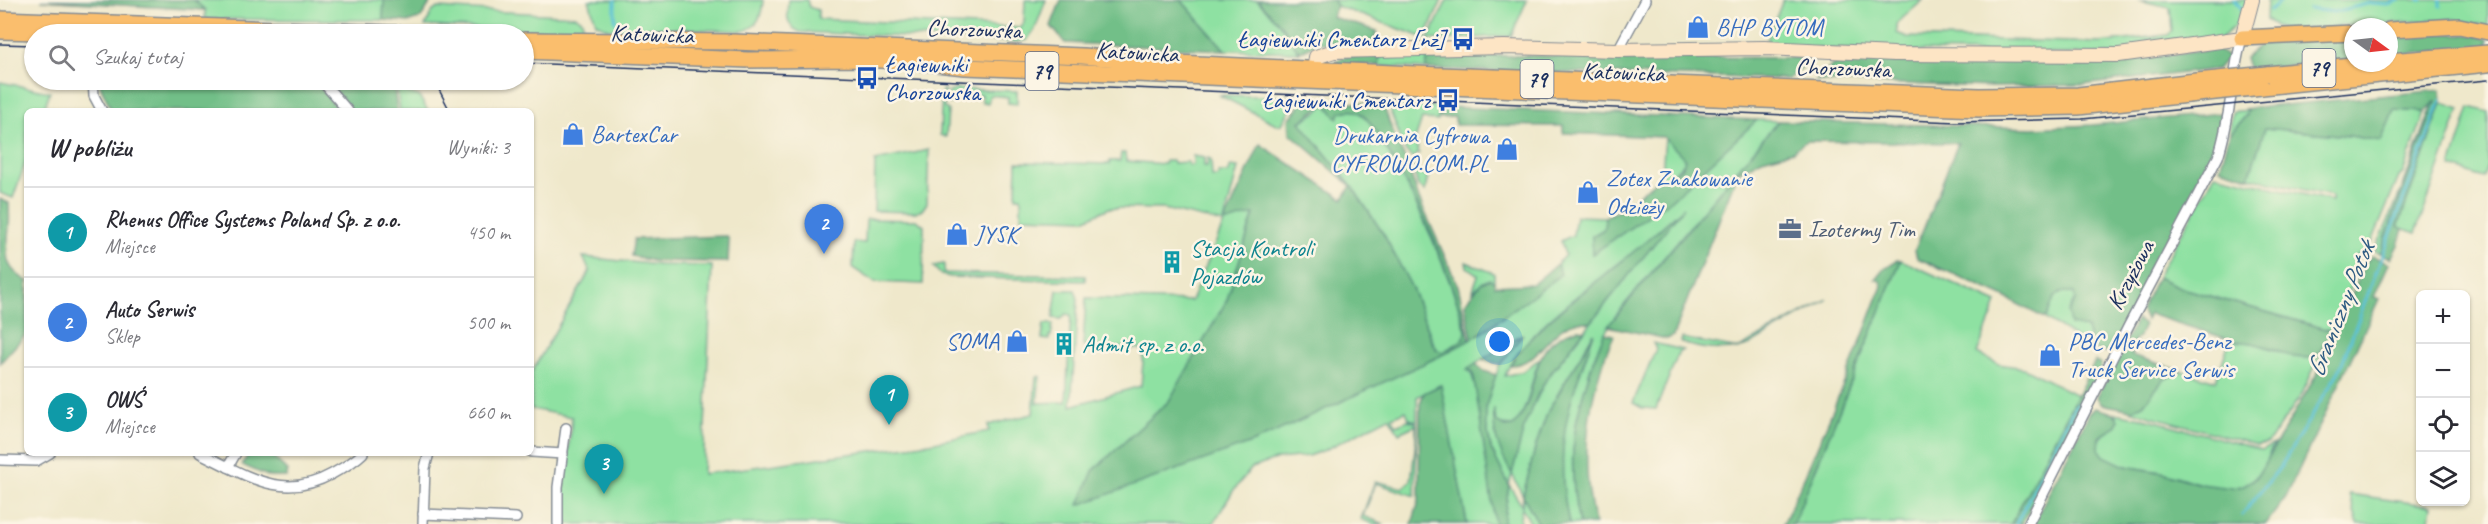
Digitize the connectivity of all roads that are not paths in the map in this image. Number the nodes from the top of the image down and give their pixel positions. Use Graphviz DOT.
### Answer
graph roads {
  1 [pos="1645,0"];
  2 [pos="2252,5"];
  3 [pos="0,19"];
  4 [pos="136,24"];
  5 [pos="2398,29"];
  6 [pos="0,31"];
  7 [pos="24,32"];
  8 [pos="2488,32"];
  9 [pos="2344,33"];
  10 [pos="2242,38"];
  11 [pos="534,40"];
  12 [pos="1618,50"];
  13 [pos="534,51"];
  14 [pos="2488,53"];
  15 [pos="2398,60"];
  16 [pos="2488,64"];
  17 [pos="2344,67"];
  18 [pos="1308,76"];
  19 [pos="2264,81"];
  20 [pos="2187,89"];
  21 [pos="94,90"];
  22 [pos="330,90"];
  23 [pos="1749,100"];
  24 [pos="100,108"];
  25 [pos="345,108"];
  26 [pos="566,428"];
  27 [pos="534,452"];
  28 [pos="562,454"];
  29 [pos="46,456"];
  30 [pos="206,456"];
  31 [pos="234,456"];
  32 [pos="359,456"];
  33 [pos="428,456"];
  34 [pos="0,460"];
  35 [pos="228,466"];
  36 [pos="516,518"];
  37 [pos="423,519"];
  38 [pos="558,524"];
  39 [pos="2028,524"];
  1 -- 12 [label="street"];
  2 -- 10 [label="street"];
  3 -- 4 [label="main road"];
  5 -- 8 [label="main road"];
  6 -- 7 [label="main road"];
  9 -- 10 [label="main road"];
  10 -- 12 [label="street, Chorzowska"];
  10 -- 39 [label="street, Krzyżowa"];
  11 -- 18 [label="main road, Chorzowska / 79"];
  12 -- 18 [label="street, Chorzowska"];
  13 -- 18 [label="main road, Katowicka / 79"];
  14 -- 15 [label="main road"];
  16 -- 19 [label="main road, Chorzowska / 79"];
  17 -- 19 [label="main road, Chorzowska / 79"];
  18 -- 20 [label="main road, Chorzowska / 79"];
  18 -- 23 [label="main road, Katowicka / 79"];
  19 -- 20 [label="main road, Chorzowska / 79, bridge"];
  20 -- 23 [label="main road, Chorzowska / 79"];
  21 -- 24 [label="street"];
  22 -- 25 [label="street"];
  26 -- 28 [label="street"];
  27 -- 28 [label="street"];
  28 -- 38 [label="street"];
  29 -- 34 [label="street"];
  30 -- 35 [label="street"];
  31 -- 35 [label="street"];
  32 -- 35 [label="street"];
  33 -- 37 [label="street"];
  36 -- 37 [label="street"];
}
